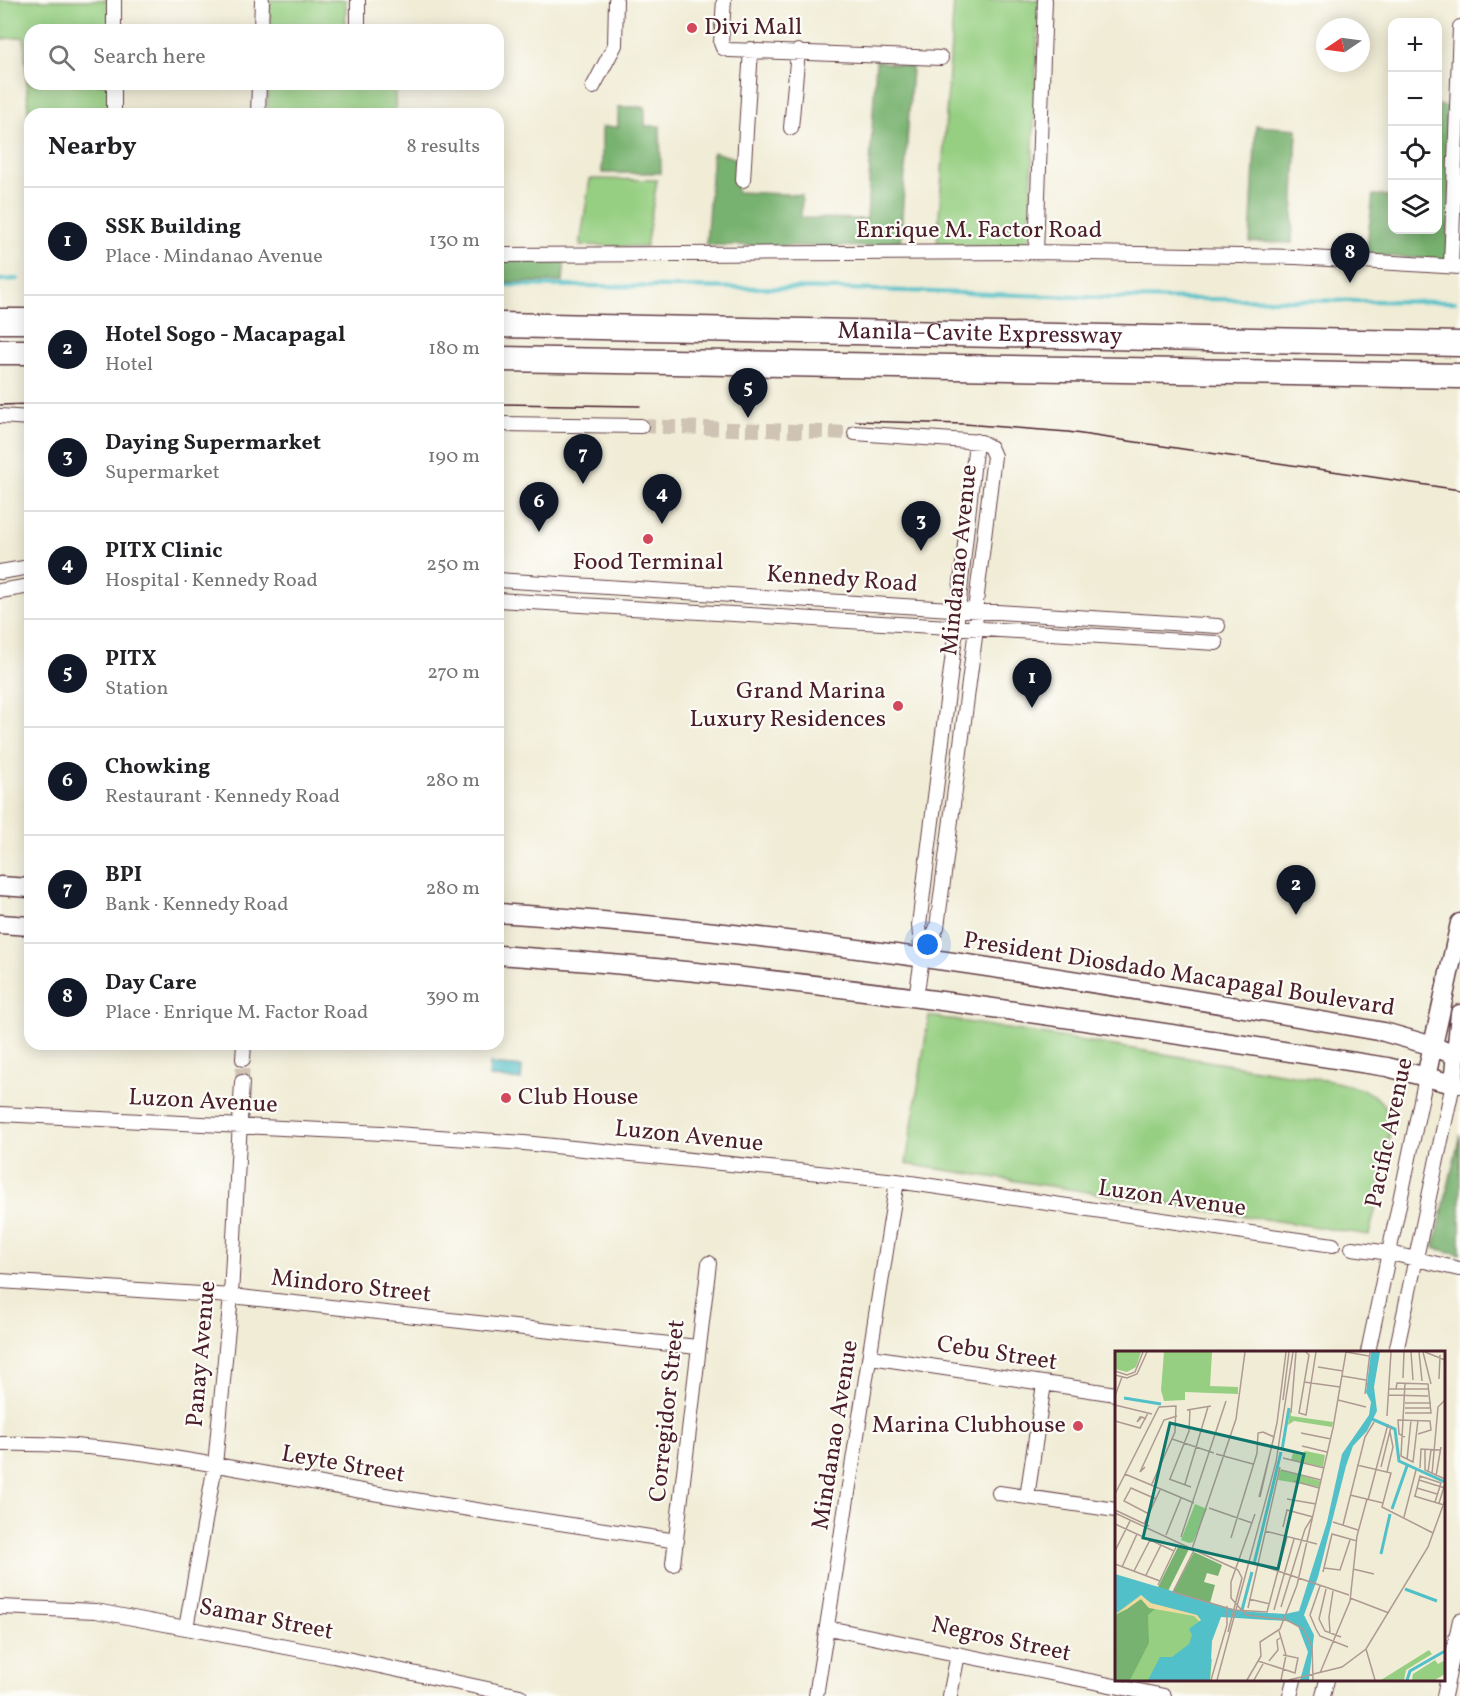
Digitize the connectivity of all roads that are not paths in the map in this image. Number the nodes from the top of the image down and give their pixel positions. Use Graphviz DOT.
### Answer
graph roads {
  1 [pos="114,0"];
  2 [pos="262,0"];
  3 [pos="358,0"];
  4 [pos="616,0"];
  5 [pos="724,0"];
  6 [pos="1045,0"];
  7 [pos="114,24"];
  8 [pos="261,24"];
  9 [pos="358,24"];
  10 [pos="1460,27"];
  11 [pos="751,49"];
  12 [pos="798,51"];
  13 [pos="942,58"];
  14 [pos="592,87"];
  15 [pos="114,90"];
  16 [pos="259,90"];
  17 [pos="114,108"];
  18 [pos="258,108"];
  19 [pos="791,128"];
  20 [pos="743,180"];
  21 [pos="1036,252"];
  22 [pos="504,255"];
  23 [pos="1455,267"];
  24 [pos="0,321"];
  25 [pos="24,321"];
  26 [pos="504,325"];
  27 [pos="1460,344"];
  28 [pos="0,352"];
  29 [pos="24,352"];
  30 [pos="504,359"];
  31 [pos="1460,376"];
  32 [pos="0,416"];
  33 [pos="24,418"];
  34 [pos="24,419"];
  35 [pos="0,421"];
  36 [pos="504,424"];
  37 [pos="641,426"];
  38 [pos="855,433"];
  39 [pos="976,441"];
  40 [pos="24,568"];
  41 [pos="0,572"];
  42 [pos="504,580"];
  43 [pos="24,587"];
  44 [pos="618,588"];
  45 [pos="0,591"];
  46 [pos="777,598"];
  47 [pos="504,600"];
  48 [pos="617,608"];
  49 [pos="957,609"];
  50 [pos="975,611"];
  51 [pos="776,617"];
  52 [pos="1218,626"];
  53 [pos="956,628"];
  54 [pos="976,629"];
  55 [pos="1216,644"];
  56 [pos="0,886"];
  57 [pos="24,888"];
  58 [pos="504,914"];
  59 [pos="1460,922"];
  60 [pos="0,924"];
  61 [pos="24,926"];
  62 [pos="504,955"];
  63 [pos="922,958"];
  64 [pos="916,997"];
  65 [pos="1460,1014"];
  66 [pos="1433,1046"];
  67 [pos="244,1050"];
  68 [pos="1458,1057"];
  69 [pos="243,1059"];
  70 [pos="1426,1077"];
  71 [pos="242,1082"];
  72 [pos="1456,1085"];
  73 [pos="0,1114"];
  74 [pos="240,1127"];
  75 [pos="897,1181"];
  76 [pos="1333,1245"];
  77 [pos="1352,1248"];
  78 [pos="1390,1253"];
  79 [pos="1416,1259"];
  80 [pos="709,1263"];
  81 [pos="1459,1269"];
  82 [pos="0,1281"];
  83 [pos="231,1296"];
  84 [pos="697,1347"];
  85 [pos="1368,1351"];
  86 [pos="1396,1351"];
  87 [pos="871,1357"];
  88 [pos="1044,1384"];
  89 [pos="1115,1395"];
  90 [pos="0,1444"];
  91 [pos="215,1465"];
  92 [pos="999,1493"];
  93 [pos="1027,1497"];
  94 [pos="1115,1510"];
  95 [pos="676,1540"];
  96 [pos="673,1564"];
  97 [pos="0,1607"];
  98 [pos="1460,1620"];
  99 [pos="186,1628"];
  100 [pos="828,1628"];
  101 [pos="958,1654"];
  102 [pos="1294,1681"];
  103 [pos="1327,1681"];
  104 [pos="520,1696"];
  105 [pos="816,1696"];
  106 [pos="950,1696"];
  107 [pos="1159,1696"];
  108 [pos="1290,1696"];
  109 [pos="1323,1696"];
  110 [pos="1444,1696"];
  1 -- 7 [label="street"];
  2 -- 8 [label="street"];
  3 -- 9 [label="street"];
  4 -- 14 [label="street"];
  5 -- 11 [label="street"];
  6 -- 21 [label="street"];
  10 -- 23 [label="street"];
  11 -- 12 [label="street"];
  11 -- 20 [label="street"];
  12 -- 13 [label="street"];
  12 -- 19 [label="street"];
  15 -- 17 [label="street"];
  16 -- 18 [label="street"];
  21 -- 22 [label="street, Enrique M. Factor Road"];
  21 -- 23 [label="street, Enrique M. Factor Road"];
  24 -- 25 [label="highway"];
  26 -- 27 [label="highway, Manila–Cavite Expressway"];
  28 -- 29 [label="highway"];
  30 -- 31 [label="highway, Manila–Cavite Expressway"];
  32 -- 33 [label="street"];
  34 -- 35 [label="street"];
  36 -- 37 [label="street"];
  38 -- 39 [label="street"];
  39 -- 49 [label="street, Mindanao Avenue"];
  39 -- 50 [label="street, Mindanao Avenue"];
  40 -- 41 [label="street"];
  42 -- 44 [label="street, Kennedy Road"];
  43 -- 45 [label="street"];
  44 -- 46 [label="street, Kennedy Road"];
  44 -- 48 [label="street"];
  46 -- 49 [label="street, Kennedy Road"];
  46 -- 51 [label="street"];
  47 -- 48 [label="street, Kennedy Road"];
  48 -- 51 [label="street, Kennedy Road"];
  49 -- 50 [label="street, Kennedy Road"];
  49 -- 53 [label="street, Mindanao Avenue"];
  50 -- 52 [label="street, Kennedy Road"];
  50 -- 54 [label="street, Mindanao Avenue"];
  51 -- 53 [label="street, Kennedy Road"];
  53 -- 54 [label="street, Kennedy Road"];
  53 -- 63 [label="street, Mindanao Avenue"];
  54 -- 55 [label="street, Kennedy Road"];
  54 -- 63 [label="street, Mindanao Avenue"];
  56 -- 57 [label="main road"];
  58 -- 63 [label="main road, President Diosdado Macapagal Boulevard"];
  59 -- 66 [label="main road, Pacific Avenue"];
  60 -- 61 [label="main road"];
  62 -- 64 [label="main road"];
  63 -- 64 [label="street, Mindanao Avenue"];
  63 -- 66 [label="main road, President Diosdado Macapagal Boulevard"];
  64 -- 70 [label="main road"];
  65 -- 68 [label="main road, Pacific Avenue"];
  66 -- 68 [label="main road, President Diosdado Macapagal Boulevard"];
  66 -- 70 [label="main road, Pacific Avenue"];
  67 -- 69 [label="street"];
  68 -- 72 [label="main road, Pacific Avenue"];
  70 -- 72 [label="main road"];
  70 -- 78 [label="street, Pacific Avenue"];
  71 -- 74 [label="street, Panay Avenue"];
  72 -- 79 [label="street, Pacific Avenue"];
  73 -- 74 [label="street, Luzon Avenue"];
  74 -- 75 [label="street, Luzon Avenue"];
  74 -- 83 [label="street, Panay Avenue"];
  75 -- 76 [label="street, Luzon Avenue"];
  75 -- 87 [label="street, Mindanao Avenue"];
  77 -- 78 [label="street"];
  78 -- 79 [label="street"];
  78 -- 85 [label="street, Pacific Avenue"];
  79 -- 81 [label="street"];
  79 -- 86 [label="street, Pacific Avenue"];
  80 -- 84 [label="street, Corregidor Street"];
  82 -- 83 [label="street, Mindoro Street"];
  83 -- 84 [label="street, Mindoro Street"];
  83 -- 91 [label="street, Panay Avenue"];
  84 -- 95 [label="street, Corregidor Street"];
  87 -- 88 [label="street, Cebu Street"];
  87 -- 100 [label="street, Mindanao Avenue"];
  88 -- 89 [label="street, Cebu Street"];
  88 -- 93 [label="street"];
  90 -- 91 [label="street, Leyte Street"];
  91 -- 95 [label="street, Leyte Street"];
  91 -- 99 [label="street, Panay Avenue"];
  92 -- 93 [label="street"];
  93 -- 94 [label="street"];
  95 -- 96 [label="street, Corregidor Street"];
  97 -- 99 [label="street, Samar Street"];
  98 -- 110 [label="street"];
  99 -- 104 [label="street, Samar Street"];
  100 -- 101 [label="street, Negros Street"];
  100 -- 105 [label="street, Mindanao Avenue"];
  101 -- 106 [label="street"];
  101 -- 107 [label="street, Negros Street"];
  102 -- 108 [label="street"];
  103 -- 109 [label="street"];
}
